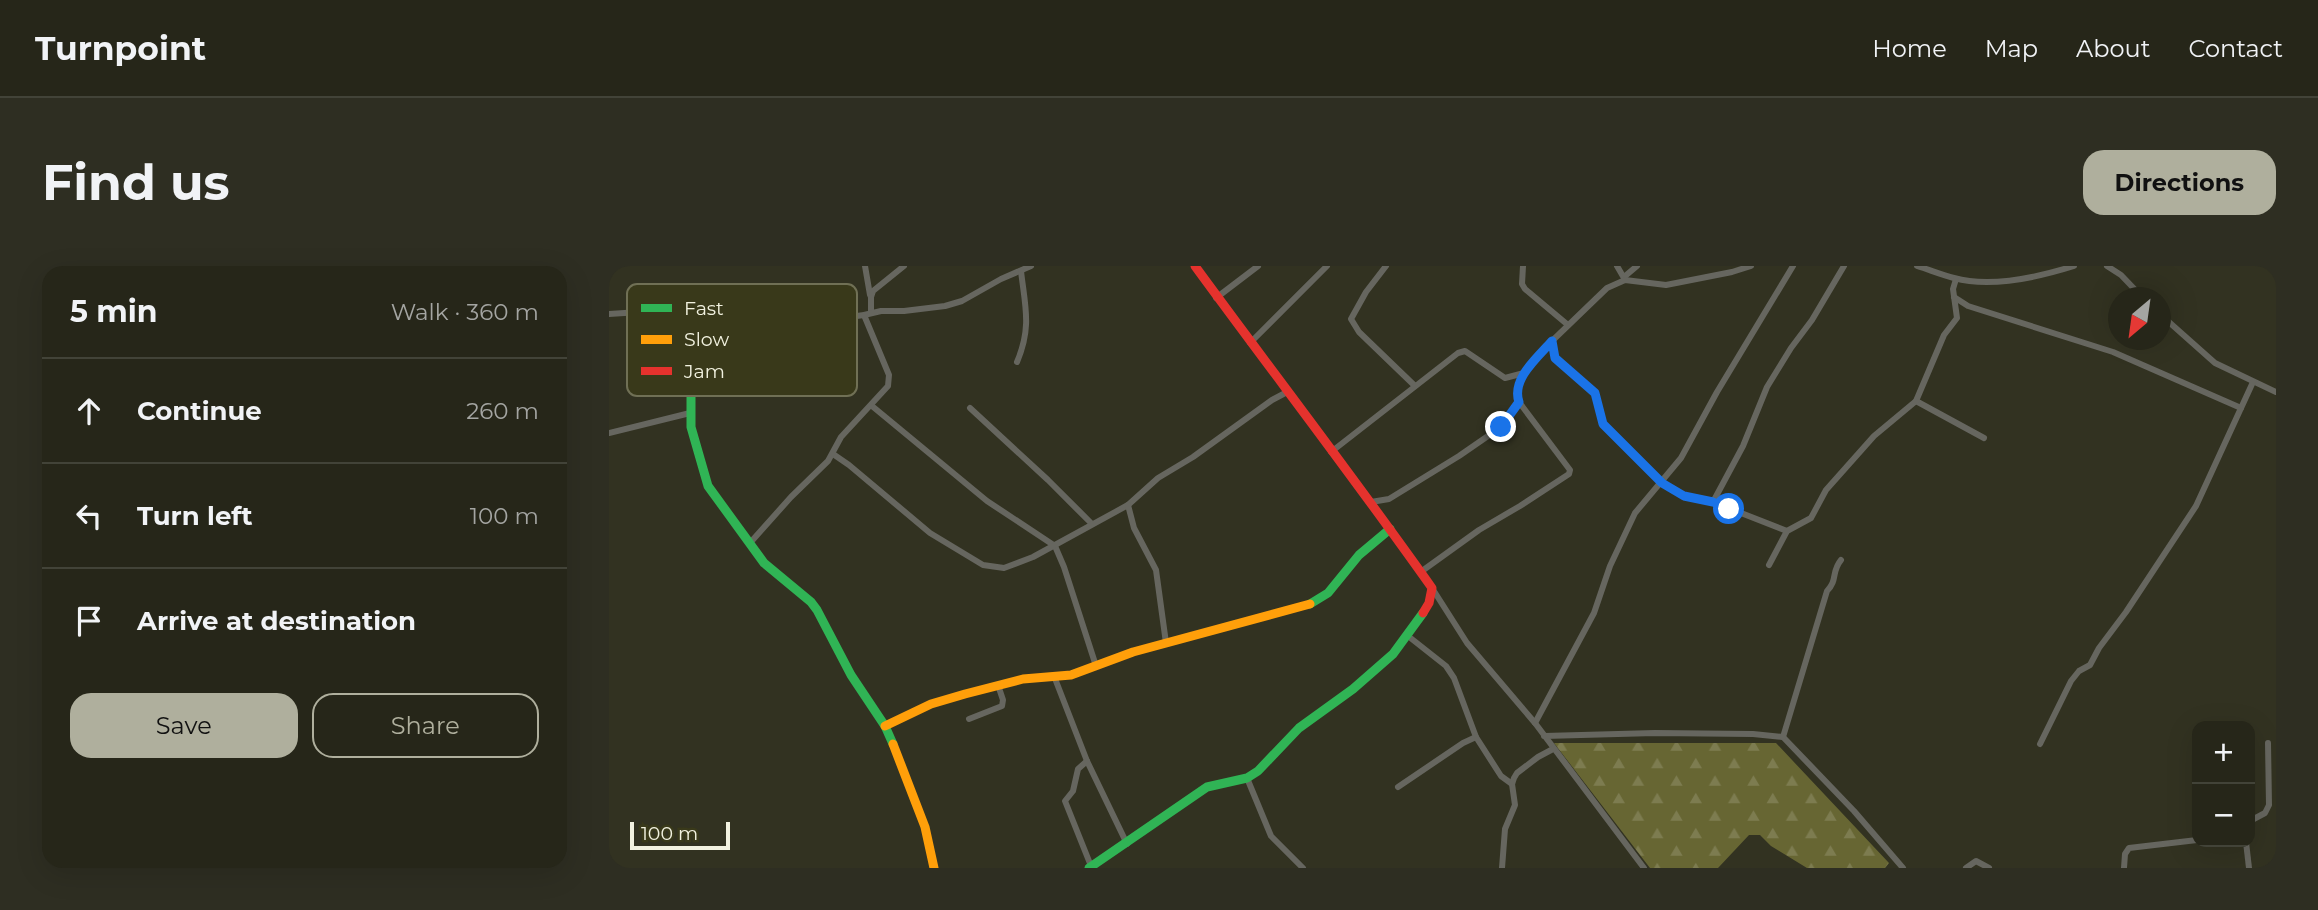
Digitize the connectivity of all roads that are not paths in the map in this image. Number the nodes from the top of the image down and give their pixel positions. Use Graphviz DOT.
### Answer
graph roads {
  1 [pos="865,266"];
  2 [pos="904,266"];
  3 [pos="1031,266"];
  4 [pos="1195,266"];
  5 [pos="1258,266"];
  6 [pos="1327,266"];
  7 [pos="1386,266"];
  8 [pos="1523,266"];
  9 [pos="1617,266"];
  10 [pos="1637,266"];
  11 [pos="1751,266"];
  12 [pos="1793,266"];
  13 [pos="1844,266"];
  14 [pos="1917,266"];
  15 [pos="2074,266"];
  16 [pos="2107,266"];
  17 [pos="1021,271"];
  18 [pos="1624,279"];
  19 [pos="1956,279"];
  20 [pos="2132,287"];
  21 [pos="871,297"];
  22 [pos="1954,297"];
  23 [pos="1216,298"];
  24 [pos="868,314"];
  25 [pos="857,315"];
  26 [pos="2171,324"];
  27 [pos="1568,325"];
  28 [pos="1552,341"];
  29 [pos="1250,343"];
  30 [pos="1017,362"];
  31 [pos="1524,373"];
  32 [pos="2253,382"];
  33 [pos="1415,386"];
  34 [pos="1289,391"];
  35 [pos="2276,392"];
  36 [pos="691,396"];
  37 [pos="1916,401"];
  38 [pos="1519,402"];
  39 [pos="871,406"];
  40 [pos="970,408"];
  41 [pos="2241,408"];
  42 [pos="690,413"];
  43 [pos="609,433"];
  44 [pos="1984,438"];
  45 [pos="1331,452"];
  46 [pos="833,454"];
  47 [pos="1662,483"];
  48 [pos="1371,502"];
  49 [pos="1713,502"];
  50 [pos="1128,505"];
  51 [pos="1091,524"];
  52 [pos="1390,528"];
  53 [pos="1787,531"];
  54 [pos="750,543"];
  55 [pos="1055,546"];
  56 [pos="1841,560"];
  57 [pos="1769,565"];
  58 [pos="1422,571"];
  59 [pos="1432,588"];
  60 [pos="1408,636"];
  61 [pos="1166,643"];
  62 [pos="1095,666"];
  63 [pos="1053,676"];
  64 [pos="998,685"];
  65 [pos="969,719"];
  66 [pos="1535,723"];
  67 [pos="884,726"];
  68 [pos="1544,736"];
  69 [pos="1476,737"];
  70 [pos="1783,737"];
  71 [pos="2268,743"];
  72 [pos="2040,744"];
  73 [pos="1553,749"];
  74 [pos="1087,761"];
  75 [pos="1247,778"];
  76 [pos="1512,784"];
  77 [pos="1398,787"];
  78 [pos="2255,818"];
  79 [pos="2192,841"];
  80 [pos="1127,844"];
  81 [pos="2247,847"];
  82 [pos="1090,867"];
  83 [pos="934,868"];
  84 [pos="1303,868"];
  85 [pos="1502,868"];
  86 [pos="1644,868"];
  87 [pos="1903,868"];
  88 [pos="1966,868"];
  89 [pos="1989,868"];
  90 [pos="2124,868"];
  91 [pos="2249,868"];
  1 -- 21 [label="street"];
  2 -- 21 [label="street"];
  3 -- 17 [label="street"];
  4 -- 23 [label="street"];
  5 -- 23 [label="street"];
  6 -- 29 [label="street"];
  7 -- 33 [label="street"];
  8 -- 27 [label="street"];
  9 -- 18 [label="street"];
  10 -- 18 [label="street"];
  11 -- 18 [label="street"];
  12 -- 47 [label="street"];
  13 -- 49 [label="street"];
  14 -- 19 [label="street"];
  15 -- 19 [label="street"];
  16 -- 20 [label="street"];
  17 -- 24 [label="street"];
  17 -- 30 [label="street"];
  18 -- 27 [label="street"];
  19 -- 22 [label="street"];
  21 -- 24 [label="street"];
  22 -- 37 [label="street"];
  22 -- 41 [label="street"];
  23 -- 29 [label="street"];
  24 -- 25 [label="street"];
  24 -- 39 [label="street"];
  26 -- 32 [label="street"];
  27 -- 28 [label="street"];
  28 -- 31 [label="street"];
  28 -- 47 [label="street"];
  29 -- 34 [label="street"];
  31 -- 33 [label="street"];
  31 -- 38 [label="street"];
  32 -- 35 [label="street"];
  32 -- 41 [label="street"];
  33 -- 45 [label="street"];
  34 -- 45 [label="street"];
  34 -- 50 [label="street"];
  36 -- 42 [label="street"];
  37 -- 44 [label="street"];
  37 -- 53 [label="street"];
  38 -- 48 [label="street"];
  38 -- 58 [label="street"];
  39 -- 46 [label="street"];
  39 -- 55 [label="street"];
  40 -- 51 [label="street"];
  41 -- 72 [label="street"];
  42 -- 43 [label="street"];
  42 -- 54 [label="street"];
  45 -- 48 [label="street"];
  46 -- 54 [label="street"];
  46 -- 55 [label="street"];
  47 -- 49 [label="street"];
  47 -- 66 [label="street"];
  48 -- 52 [label="street"];
  49 -- 53 [label="street"];
  50 -- 51 [label="street"];
  50 -- 61 [label="street"];
  51 -- 55 [label="street"];
  52 -- 58 [label="street"];
  52 -- 61 [label="street"];
  53 -- 57 [label="street"];
  54 -- 67 [label="street"];
  55 -- 62 [label="street"];
  56 -- 70 [label="street"];
  58 -- 59 [label="street"];
  59 -- 60 [label="street"];
  59 -- 66 [label="street"];
  60 -- 69 [label="street"];
  60 -- 75 [label="street"];
  61 -- 62 [label="street"];
  62 -- 63 [label="street"];
  63 -- 64 [label="street"];
  63 -- 74 [label="street"];
  64 -- 65 [label="street"];
  64 -- 67 [label="street"];
  66 -- 68 [label="street"];
  67 -- 83 [label="street"];
  68 -- 70 [label="street"];
  68 -- 73 [label="street"];
  69 -- 76 [label="street"];
  69 -- 77 [label="street"];
  70 -- 87 [label="street"];
  71 -- 78 [label="street"];
  73 -- 76 [label="street"];
  73 -- 86 [label="street"];
  74 -- 80 [label="street"];
  74 -- 82 [label="street"];
  75 -- 80 [label="street"];
  75 -- 84 [label="street"];
  76 -- 85 [label="street"];
  79 -- 90 [label="street"];
  80 -- 82 [label="street"];
  81 -- 91 [label="street"];
  88 -- 89 [label="street"];
}
